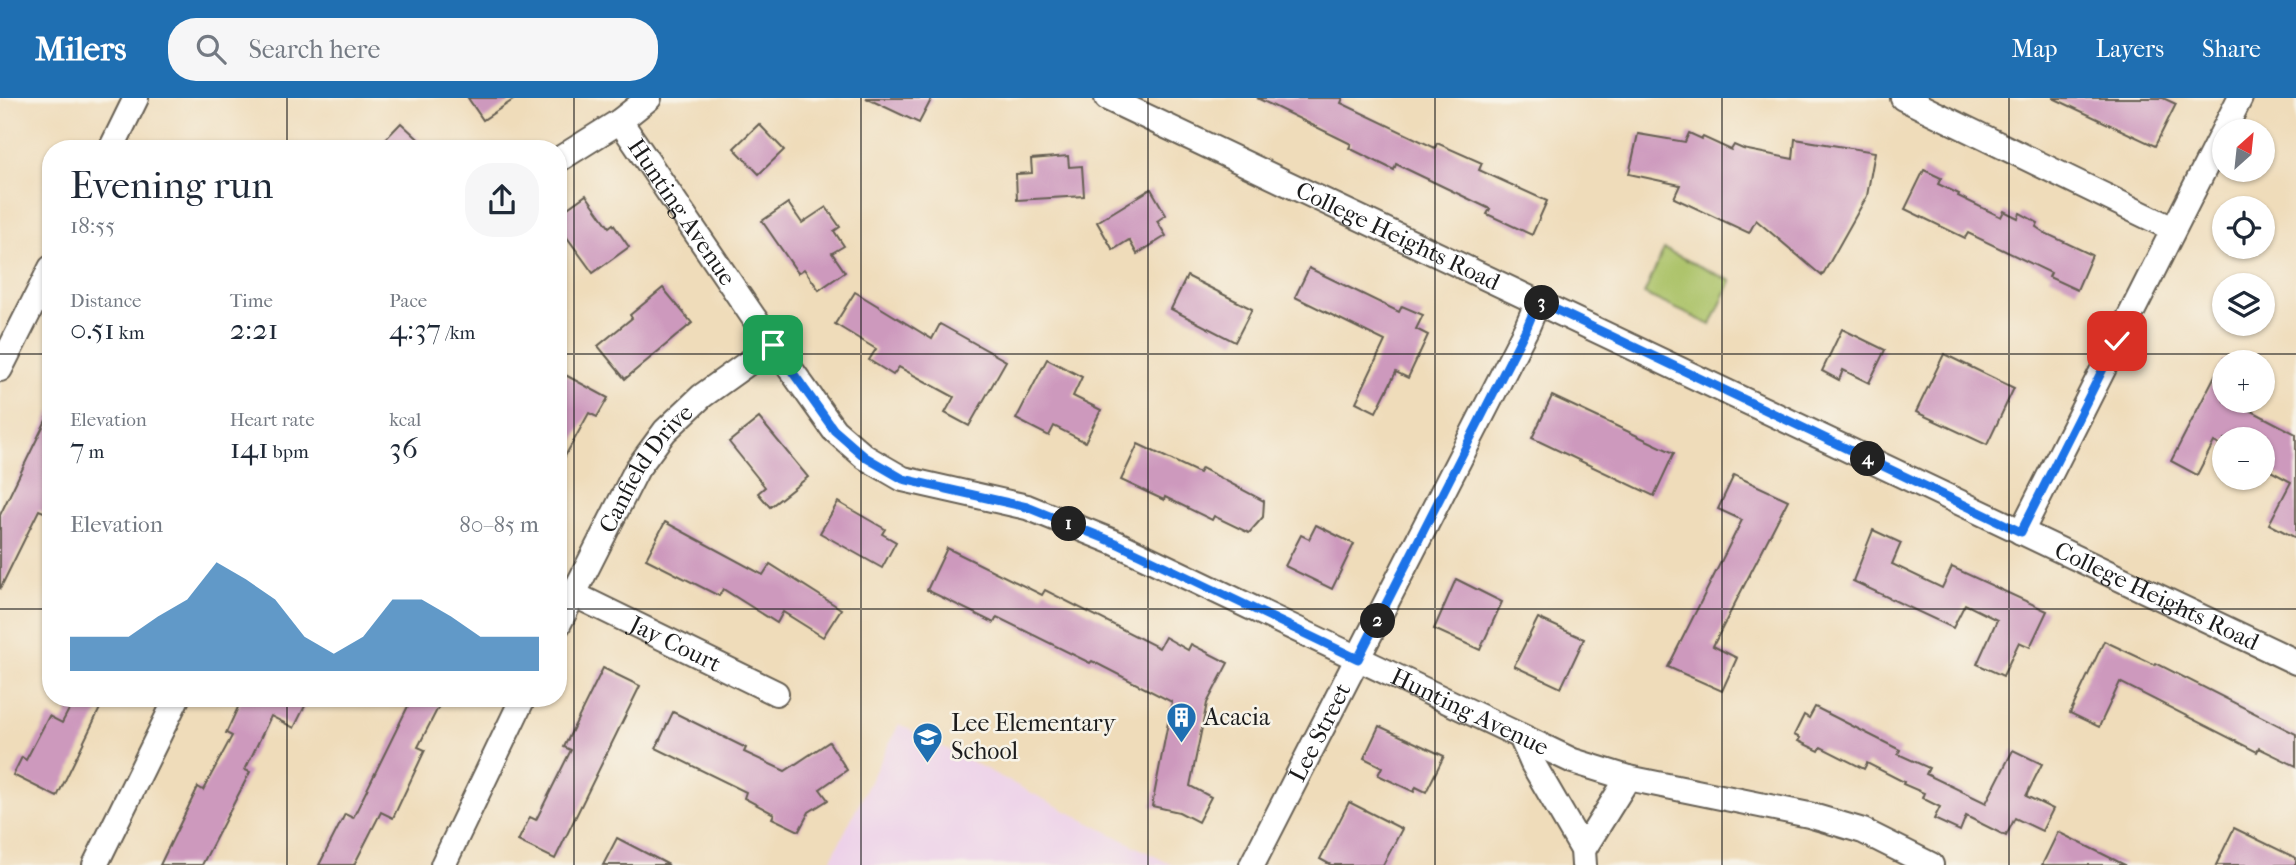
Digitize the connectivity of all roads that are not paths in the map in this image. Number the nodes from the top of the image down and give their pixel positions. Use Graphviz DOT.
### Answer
graph roads {
  1 [pos="136,98"];
  2 [pos="649,98"];
  3 [pos="1107,98"];
  4 [pos="1903,98"];
  5 [pos="2240,98"];
  6 [pos="620,121"];
  7 [pos="115,140"];
  8 [pos="567,154"];
  9 [pos="2173,229"];
  10 [pos="42,286"];
  11 [pos="1538,301"];
  12 [pos="773,345"];
  13 [pos="0,369"];
  14 [pos="2021,532"];
  15 [pos="573,594"];
  16 [pos="567,606"];
  17 [pos="1358,659"];
  18 [pos="2296,662"];
  19 [pos="776,693"];
  20 [pos="173,707"];
  21 [pos="519,707"];
  22 [pos="1522,738"];
  23 [pos="1628,778"];
  24 [pos="1583,857"];
  25 [pos="95,865"];
  26 [pos="443,865"];
  27 [pos="1252,865"];
  28 [pos="1931,865"];
  1 -- 7 [label="street"];
  2 -- 6 [label="street"];
  3 -- 11 [label="street, College Heights Road"];
  4 -- 9 [label="street"];
  5 -- 9 [label="street"];
  6 -- 8 [label="street"];
  6 -- 12 [label="street, Hunting Avenue"];
  9 -- 14 [label="street"];
  10 -- 13 [label="street"];
  11 -- 14 [label="street, College Heights Road"];
  11 -- 17 [label="street, Lee Street"];
  12 -- 15 [label="street, Canfield Drive"];
  12 -- 17 [label="street, Hunting Avenue"];
  14 -- 18 [label="street, College Heights Road"];
  15 -- 16 [label="street, Canfield Drive"];
  15 -- 19 [label="street, Jay Court"];
  17 -- 22 [label="street, Hunting Avenue"];
  17 -- 27 [label="street, Lee Street"];
  20 -- 25 [label="street"];
  21 -- 26 [label="street"];
  22 -- 23 [label="street, Hunting Avenue"];
  22 -- 24 [label="street"];
  23 -- 24 [label="street"];
  23 -- 28 [label="street, Hunting Avenue"];
}
